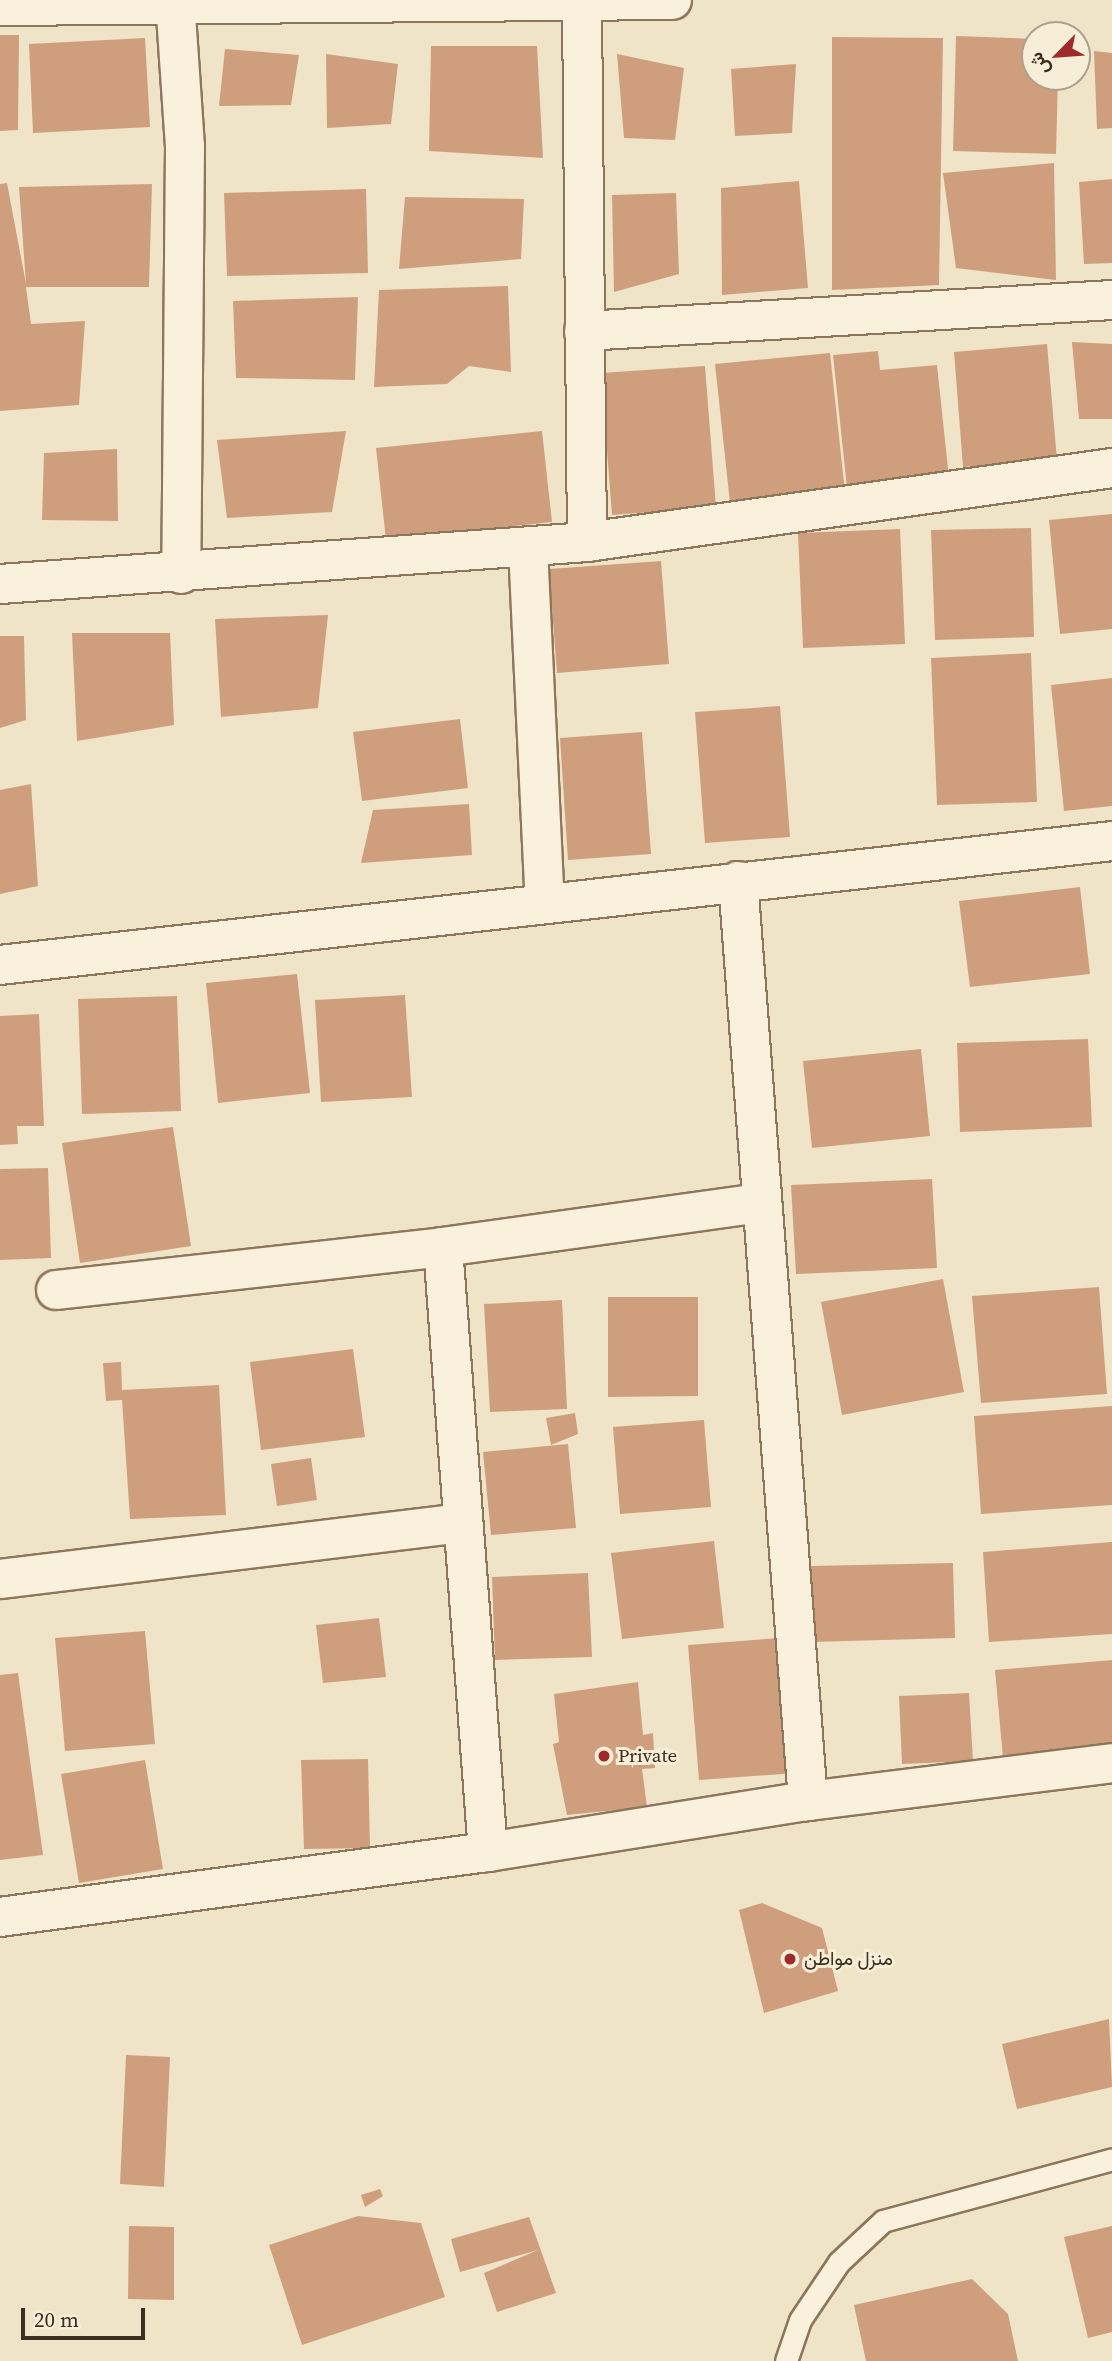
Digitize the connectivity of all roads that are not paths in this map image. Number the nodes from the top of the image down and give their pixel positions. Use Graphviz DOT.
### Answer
graph roads {
  1 [pos="672,0"];
  2 [pos="507,1"];
  3 [pos="175,3"];
  4 [pos="582,4"];
  5 [pos="0,6"];
  6 [pos="1112,300"];
  7 [pos="584,331"];
  8 [pos="1112,468"];
  9 [pos="587,542"];
  10 [pos="528,547"];
  11 [pos="181,574"];
  12 [pos="0,584"];
  13 [pos="1112,841"];
  14 [pos="738,881"];
  15 [pos="545,903"];
  16 [pos="0,965"];
  17 [pos="762,1203"];
  18 [pos="443,1247"];
  19 [pos="56,1290"];
  20 [pos="461,1523"];
  21 [pos="0,1579"];
  22 [pos="1112,1763"];
  23 [pos="808,1801"];
  24 [pos="488,1852"];
  25 [pos="0,1917"];
  26 [pos="1112,2159"];
  27 [pos="786,2361"];
  1 -- 4 [label="street"];
  2 -- 3 [label="street"];
  2 -- 4 [label="street"];
  3 -- 5 [label="street"];
  3 -- 11 [label="street"];
  4 -- 7 [label="street"];
  6 -- 7 [label="street"];
  7 -- 9 [label="street"];
  8 -- 9 [label="street"];
  9 -- 10 [label="street"];
  10 -- 11 [label="street"];
  10 -- 15 [label="street"];
  11 -- 12 [label="street"];
  13 -- 14 [label="street"];
  14 -- 15 [label="street"];
  14 -- 17 [label="street"];
  15 -- 16 [label="street"];
  17 -- 18 [label="street"];
  17 -- 23 [label="street"];
  18 -- 19 [label="street"];
  18 -- 20 [label="street"];
  20 -- 21 [label="street"];
  20 -- 24 [label="street"];
  22 -- 23 [label="street"];
  23 -- 24 [label="street"];
  24 -- 25 [label="street"];
  26 -- 27 [label="lane"];
}
